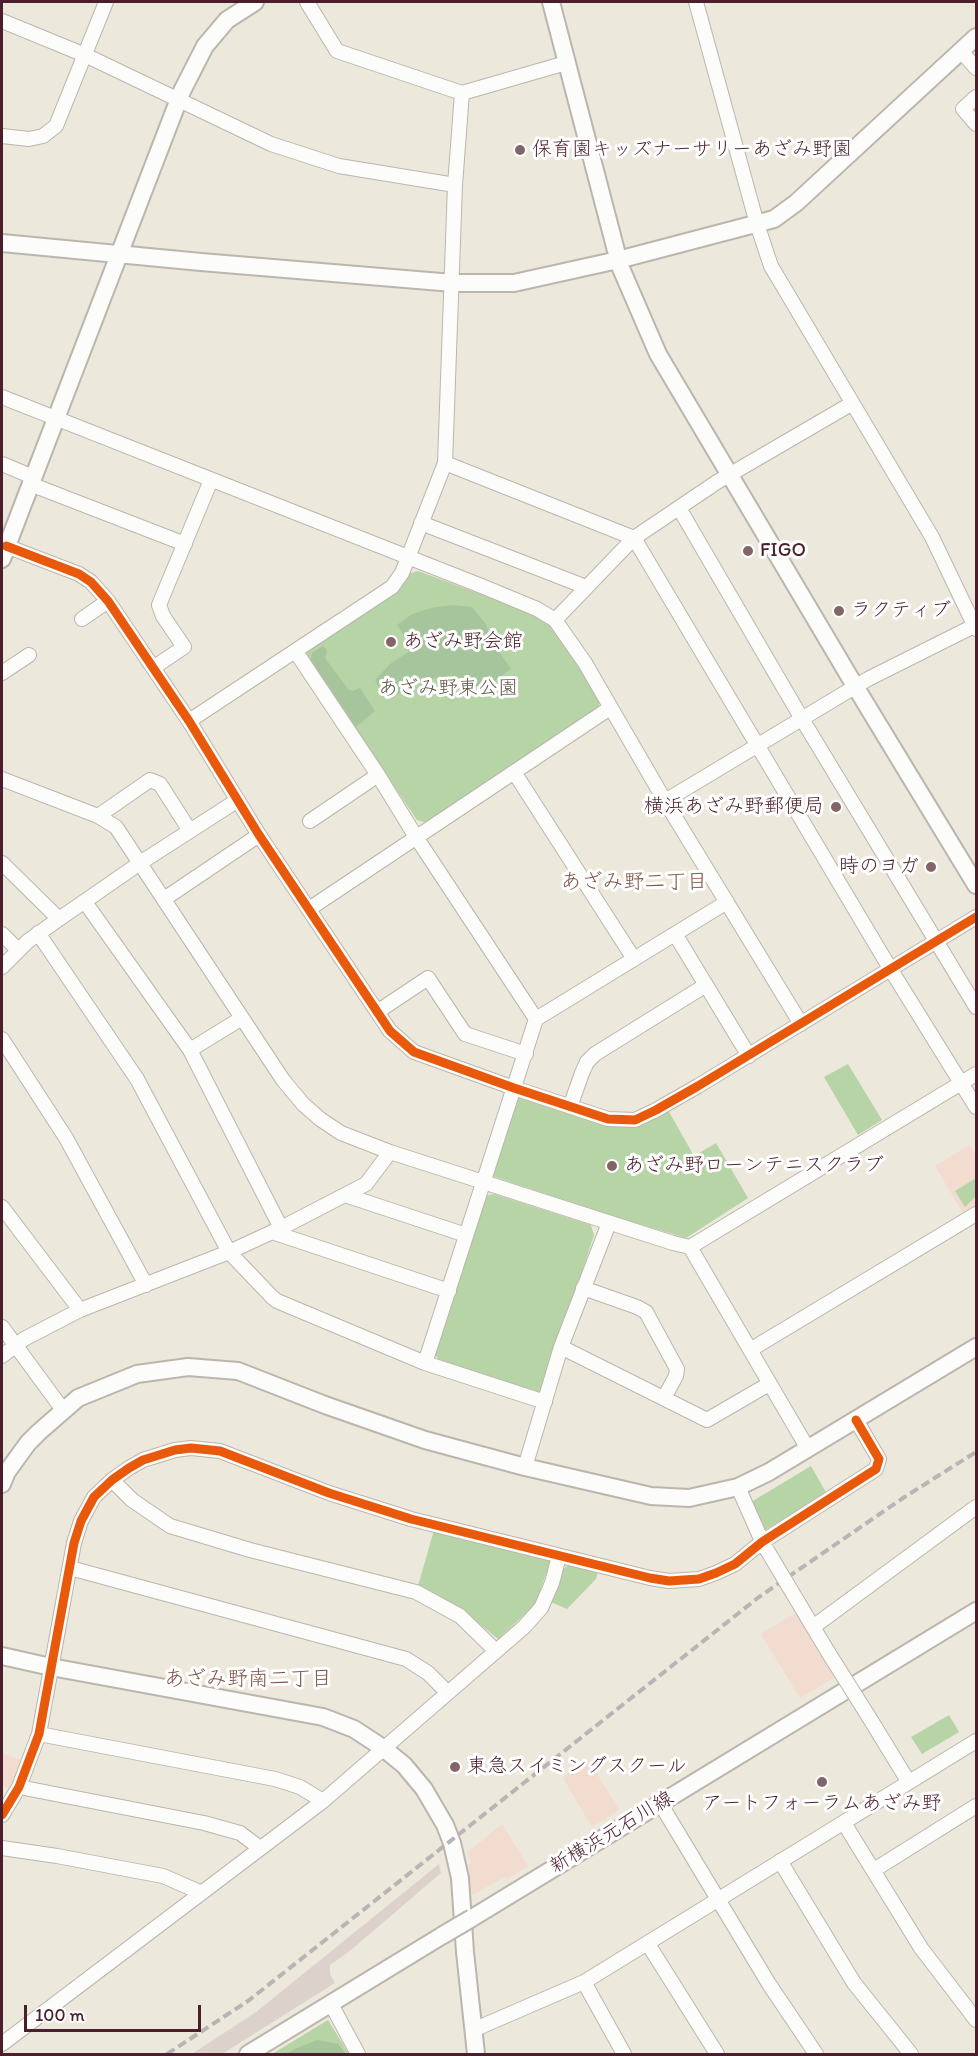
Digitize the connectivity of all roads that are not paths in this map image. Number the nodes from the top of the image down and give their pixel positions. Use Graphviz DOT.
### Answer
graph roads {
  1 [pos="106,2"];
  2 [pos="255,2"];
  3 [pos="308,2"];
  4 [pos="551,2"];
  5 [pos="696,2"];
  6 [pos="2,21"];
  7 [pos="976,37"];
  8 [pos="961,51"];
  9 [pos="86,55"];
  10 [pos="566,63"];
  11 [pos="976,68"];
  12 [pos="462,93"];
  13 [pos="976,97"];
  14 [pos="178,100"];
  15 [pos="976,124"];
  16 [pos="2,136"];
  17 [pos="455,185"];
  18 [pos="757,224"];
  19 [pos="2,243"];
  20 [pos="119,254"];
  21 [pos="618,260"];
  22 [pos="453,283"];
  23 [pos="2,397"];
  24 [pos="851,404"];
  25 [pos="55,419"];
  26 [pos="446,463"];
  27 [pos="2,464"];
  28 [pos="730,475"];
  29 [pos="32,480"];
  30 [pos="211,480"];
  31 [pos="679,508"];
  32 [pos="421,523"];
  33 [pos="634,538"];
  34 [pos="185,544"];
  35 [pos="4,552"];
  36 [pos="408,558"];
  37 [pos="586,587"];
  38 [pos="108,601"];
  39 [pos="82,619"];
  40 [pos="555,620"];
  41 [pos="976,626"];
  42 [pos="296,652"];
  43 [pos="29,655"];
  44 [pos="153,668"];
  45 [pos="2,674"];
  46 [pos="855,687"];
  47 [pos="610,708"];
  48 [pos="802,718"];
  49 [pos="189,721"];
  50 [pos="756,746"];
  51 [pos="514,772"];
  52 [pos="378,775"];
  53 [pos="2,778"];
  54 [pos="238,800"];
  55 [pos="665,801"];
  56 [pos="98,816"];
  57 [pos="310,821"];
  58 [pos="190,831"];
  59 [pos="259,835"];
  60 [pos="416,837"];
  61 [pos="2,863"];
  62 [pos="140,863"];
  63 [pos="976,885"];
  64 [pos="164,899"];
  65 [pos="85,902"];
  66 [pos="727,902"];
  67 [pos="309,909"];
  68 [pos="976,917"];
  69 [pos="59,919"];
  70 [pos="38,933"];
  71 [pos="2,934"];
  72 [pos="675,934"];
  73 [pos="937,942"];
  74 [pos="18,950"];
  75 [pos="634,959"];
  76 [pos="2,967"];
  77 [pos="891,970"];
  78 [pos="706,985"];
  79 [pos="976,1007"];
  80 [pos="377,1012"];
  81 [pos="242,1018"];
  82 [pos="536,1019"];
  83 [pos="801,1024"];
  84 [pos="2,1039"];
  85 [pos="189,1050"];
  86 [pos="526,1054"];
  87 [pos="749,1056"];
  88 [pos="976,1074"];
  89 [pos="961,1083"];
  90 [pos="514,1088"];
  91 [pos="570,1107"];
  92 [pos="976,1107"];
  93 [pos="390,1152"];
  94 [pos="484,1183"];
  95 [pos="345,1195"];
  96 [pos="2,1207"];
  97 [pos="976,1214"];
  98 [pos="609,1223"];
  99 [pos="277,1230"];
  100 [pos="466,1235"];
  101 [pos="690,1247"];
  102 [pos="229,1252"];
  103 [pos="146,1285"];
  104 [pos="583,1288"];
  105 [pos="449,1291"];
  106 [pos="80,1310"];
  107 [pos="2,1327"];
  108 [pos="16,1345"];
  109 [pos="561,1347"];
  110 [pos="976,1347"];
  111 [pos="750,1350"];
  112 [pos="2,1356"];
  113 [pos="425,1363"];
  114 [pos="769,1384"];
  115 [pos="664,1398"];
  116 [pos="545,1402"];
  117 [pos="63,1410"];
  118 [pos="856,1420"];
  119 [pos="808,1449"];
  120 [pos="525,1467"];
  121 [pos="112,1480"];
  122 [pos="2,1484"];
  123 [pos="738,1487"];
  124 [pos="976,1507"];
  125 [pos="764,1546"];
  126 [pos="559,1556"];
  127 [pos="70,1568"];
  128 [pos="976,1611"];
  129 [pos="813,1627"];
  130 [pos="496,1651"];
  131 [pos="2,1656"];
  132 [pos="51,1667"];
  133 [pos="447,1692"];
  134 [pos="39,1734"];
  135 [pos="976,1741"];
  136 [pos="383,1748"];
  137 [pos="909,1781"];
  138 [pos="19,1787"];
  139 [pos="323,1802"];
  140 [pos="660,1803"];
  141 [pos="976,1806"];
  142 [pos="2,1815"];
  143 [pos="844,1822"];
  144 [pos="2,1848"];
  145 [pos="260,1848"];
  146 [pos="780,1861"];
  147 [pos="874,1870"];
  148 [pos="202,1893"];
  149 [pos="718,1899"];
  150 [pos="648,1944"];
  151 [pos="584,1982"];
  152 [pos="331,2004"];
  153 [pos="976,2020"];
  154 [pos="473,2030"];
  155 [pos="2,2044"];
  156 [pos="248,2055"];
  157 [pos="358,2055"];
  158 [pos="476,2055"];
  159 [pos="624,2055"];
  160 [pos="717,2055"];
  161 [pos="816,2055"];
  162 [pos="911,2055"];
  1 -- 9 [label="street"];
  2 -- 14 [label="street"];
  3 -- 12 [label="street"];
  4 -- 10 [label="street"];
  5 -- 18 [label="street"];
  6 -- 9 [label="street"];
  7 -- 8 [label="street"];
  8 -- 11 [label="street"];
  8 -- 18 [label="street"];
  9 -- 14 [label="street"];
  9 -- 16 [label="street"];
  10 -- 12 [label="street"];
  10 -- 21 [label="street"];
  12 -- 17 [label="street"];
  13 -- 15 [label="street"];
  14 -- 17 [label="street"];
  14 -- 20 [label="street"];
  17 -- 22 [label="street"];
  18 -- 21 [label="street"];
  18 -- 24 [label="street"];
  19 -- 20 [label="street"];
  20 -- 22 [label="street"];
  20 -- 25 [label="street"];
  21 -- 22 [label="street"];
  21 -- 28 [label="street"];
  22 -- 26 [label="street"];
  23 -- 25 [label="street"];
  24 -- 28 [label="street"];
  24 -- 41 [label="street"];
  25 -- 29 [label="street"];
  25 -- 30 [label="street"];
  26 -- 32 [label="street"];
  26 -- 33 [label="street"];
  27 -- 29 [label="street"];
  28 -- 31 [label="street"];
  28 -- 46 [label="street"];
  29 -- 34 [label="street"];
  29 -- 35 [label="street"];
  30 -- 34 [label="street"];
  30 -- 36 [label="street"];
  31 -- 33 [label="street"];
  31 -- 48 [label="street"];
  32 -- 36 [label="street"];
  32 -- 37 [label="street"];
  33 -- 37 [label="street"];
  33 -- 50 [label="street"];
  34 -- 44 [label="street"];
  35 -- 38 [label="street"];
  36 -- 40 [label="street"];
  36 -- 42 [label="street"];
  37 -- 40 [label="street"];
  38 -- 39 [label="street"];
  38 -- 44 [label="street"];
  40 -- 47 [label="street"];
  41 -- 46 [label="street"];
  42 -- 49 [label="street"];
  42 -- 52 [label="street"];
  43 -- 45 [label="street"];
  44 -- 49 [label="street"];
  46 -- 48 [label="street"];
  46 -- 63 [label="street"];
  47 -- 51 [label="street"];
  47 -- 55 [label="street"];
  48 -- 50 [label="street"];
  48 -- 73 [label="street"];
  49 -- 54 [label="street"];
  50 -- 55 [label="street"];
  50 -- 77 [label="street"];
  51 -- 60 [label="street"];
  51 -- 75 [label="street"];
  52 -- 57 [label="street"];
  52 -- 60 [label="street"];
  53 -- 56 [label="street"];
  54 -- 58 [label="street"];
  54 -- 59 [label="street"];
  55 -- 66 [label="street"];
  56 -- 58 [label="street"];
  56 -- 62 [label="street"];
  58 -- 62 [label="street"];
  59 -- 64 [label="street"];
  59 -- 67 [label="street"];
  60 -- 67 [label="street"];
  60 -- 82 [label="street"];
  61 -- 69 [label="street"];
  62 -- 64 [label="street"];
  62 -- 65 [label="street"];
  64 -- 81 [label="street"];
  65 -- 69 [label="street"];
  65 -- 85 [label="street"];
  66 -- 72 [label="street"];
  66 -- 83 [label="street"];
  67 -- 80 [label="street"];
  68 -- 73 [label="street"];
  69 -- 70 [label="street"];
  70 -- 74 [label="street"];
  70 -- 102 [label="street"];
  71 -- 74 [label="street"];
  72 -- 75 [label="street"];
  72 -- 78 [label="street"];
  73 -- 77 [label="street"];
  73 -- 79 [label="street"];
  74 -- 76 [label="street"];
  75 -- 82 [label="street"];
  77 -- 83 [label="street"];
  77 -- 89 [label="street"];
  78 -- 87 [label="street"];
  78 -- 91 [label="street"];
  80 -- 86 [label="street"];
  80 -- 90 [label="street"];
  81 -- 85 [label="street"];
  81 -- 93 [label="street"];
  82 -- 86 [label="street"];
  83 -- 87 [label="street"];
  84 -- 103 [label="street"];
  85 -- 99 [label="street"];
  86 -- 90 [label="street"];
  87 -- 91 [label="street"];
  88 -- 89 [label="street"];
  89 -- 92 [label="street"];
  89 -- 101 [label="street"];
  90 -- 91 [label="street"];
  90 -- 94 [label="street"];
  93 -- 94 [label="street"];
  93 -- 95 [label="street"];
  94 -- 98 [label="street"];
  94 -- 100 [label="street"];
  95 -- 99 [label="street"];
  95 -- 100 [label="street"];
  96 -- 106 [label="street"];
  97 -- 111 [label="street"];
  98 -- 101 [label="street"];
  98 -- 104 [label="street"];
  99 -- 102 [label="street"];
  99 -- 105 [label="street"];
  100 -- 105 [label="street"];
  101 -- 111 [label="street"];
  102 -- 103 [label="street"];
  102 -- 113 [label="street"];
  103 -- 106 [label="street"];
  104 -- 109 [label="street"];
  104 -- 115 [label="street"];
  105 -- 113 [label="street"];
  106 -- 108 [label="street"];
  107 -- 108 [label="street"];
  108 -- 112 [label="street"];
  108 -- 117 [label="street"];
  109 -- 115 [label="street"];
  109 -- 116 [label="street"];
  110 -- 118 [label="street"];
  111 -- 114 [label="street"];
  113 -- 116 [label="street"];
  114 -- 115 [label="street"];
  114 -- 119 [label="street"];
  116 -- 120 [label="street"];
  117 -- 120 [label="street"];
  117 -- 122 [label="street"];
  118 -- 119 [label="street"];
  118 -- 125 [label="street"];
  119 -- 123 [label="street"];
  120 -- 123 [label="street"];
  121 -- 126 [label="street"];
  121 -- 127 [label="street"];
  121 -- 130 [label="street"];
  123 -- 125 [label="street"];
  124 -- 129 [label="street"];
  125 -- 126 [label="street"];
  125 -- 129 [label="street, bridge"];
  126 -- 130 [label="street"];
  127 -- 132 [label="street"];
  127 -- 133 [label="street"];
  128 -- 140 [label="street, 新横浜元石川線"];
  129 -- 137 [label="street, bridge"];
  130 -- 133 [label="street"];
  131 -- 132 [label="street"];
  132 -- 134 [label="street"];
  132 -- 136 [label="street"];
  133 -- 136 [label="street"];
  134 -- 138 [label="street"];
  134 -- 139 [label="street"];
  135 -- 137 [label="street"];
  136 -- 139 [label="street"];
  136 -- 154 [label="street"];
  137 -- 143 [label="street"];
  138 -- 142 [label="street"];
  138 -- 145 [label="street"];
  139 -- 145 [label="street"];
  140 -- 149 [label="street"];
  140 -- 152 [label="street, 新横浜元石川線, bridge"];
  141 -- 147 [label="street"];
  143 -- 146 [label="street"];
  143 -- 147 [label="street"];
  144 -- 148 [label="street"];
  145 -- 148 [label="street"];
  146 -- 149 [label="street"];
  146 -- 162 [label="street"];
  147 -- 153 [label="street"];
  148 -- 155 [label="street"];
  149 -- 150 [label="street"];
  149 -- 161 [label="street"];
  150 -- 151 [label="street"];
  150 -- 160 [label="street"];
  151 -- 154 [label="street"];
  151 -- 159 [label="street"];
  152 -- 156 [label="street, 新横浜元石川線"];
  152 -- 157 [label="street"];
  154 -- 158 [label="street"];
}
